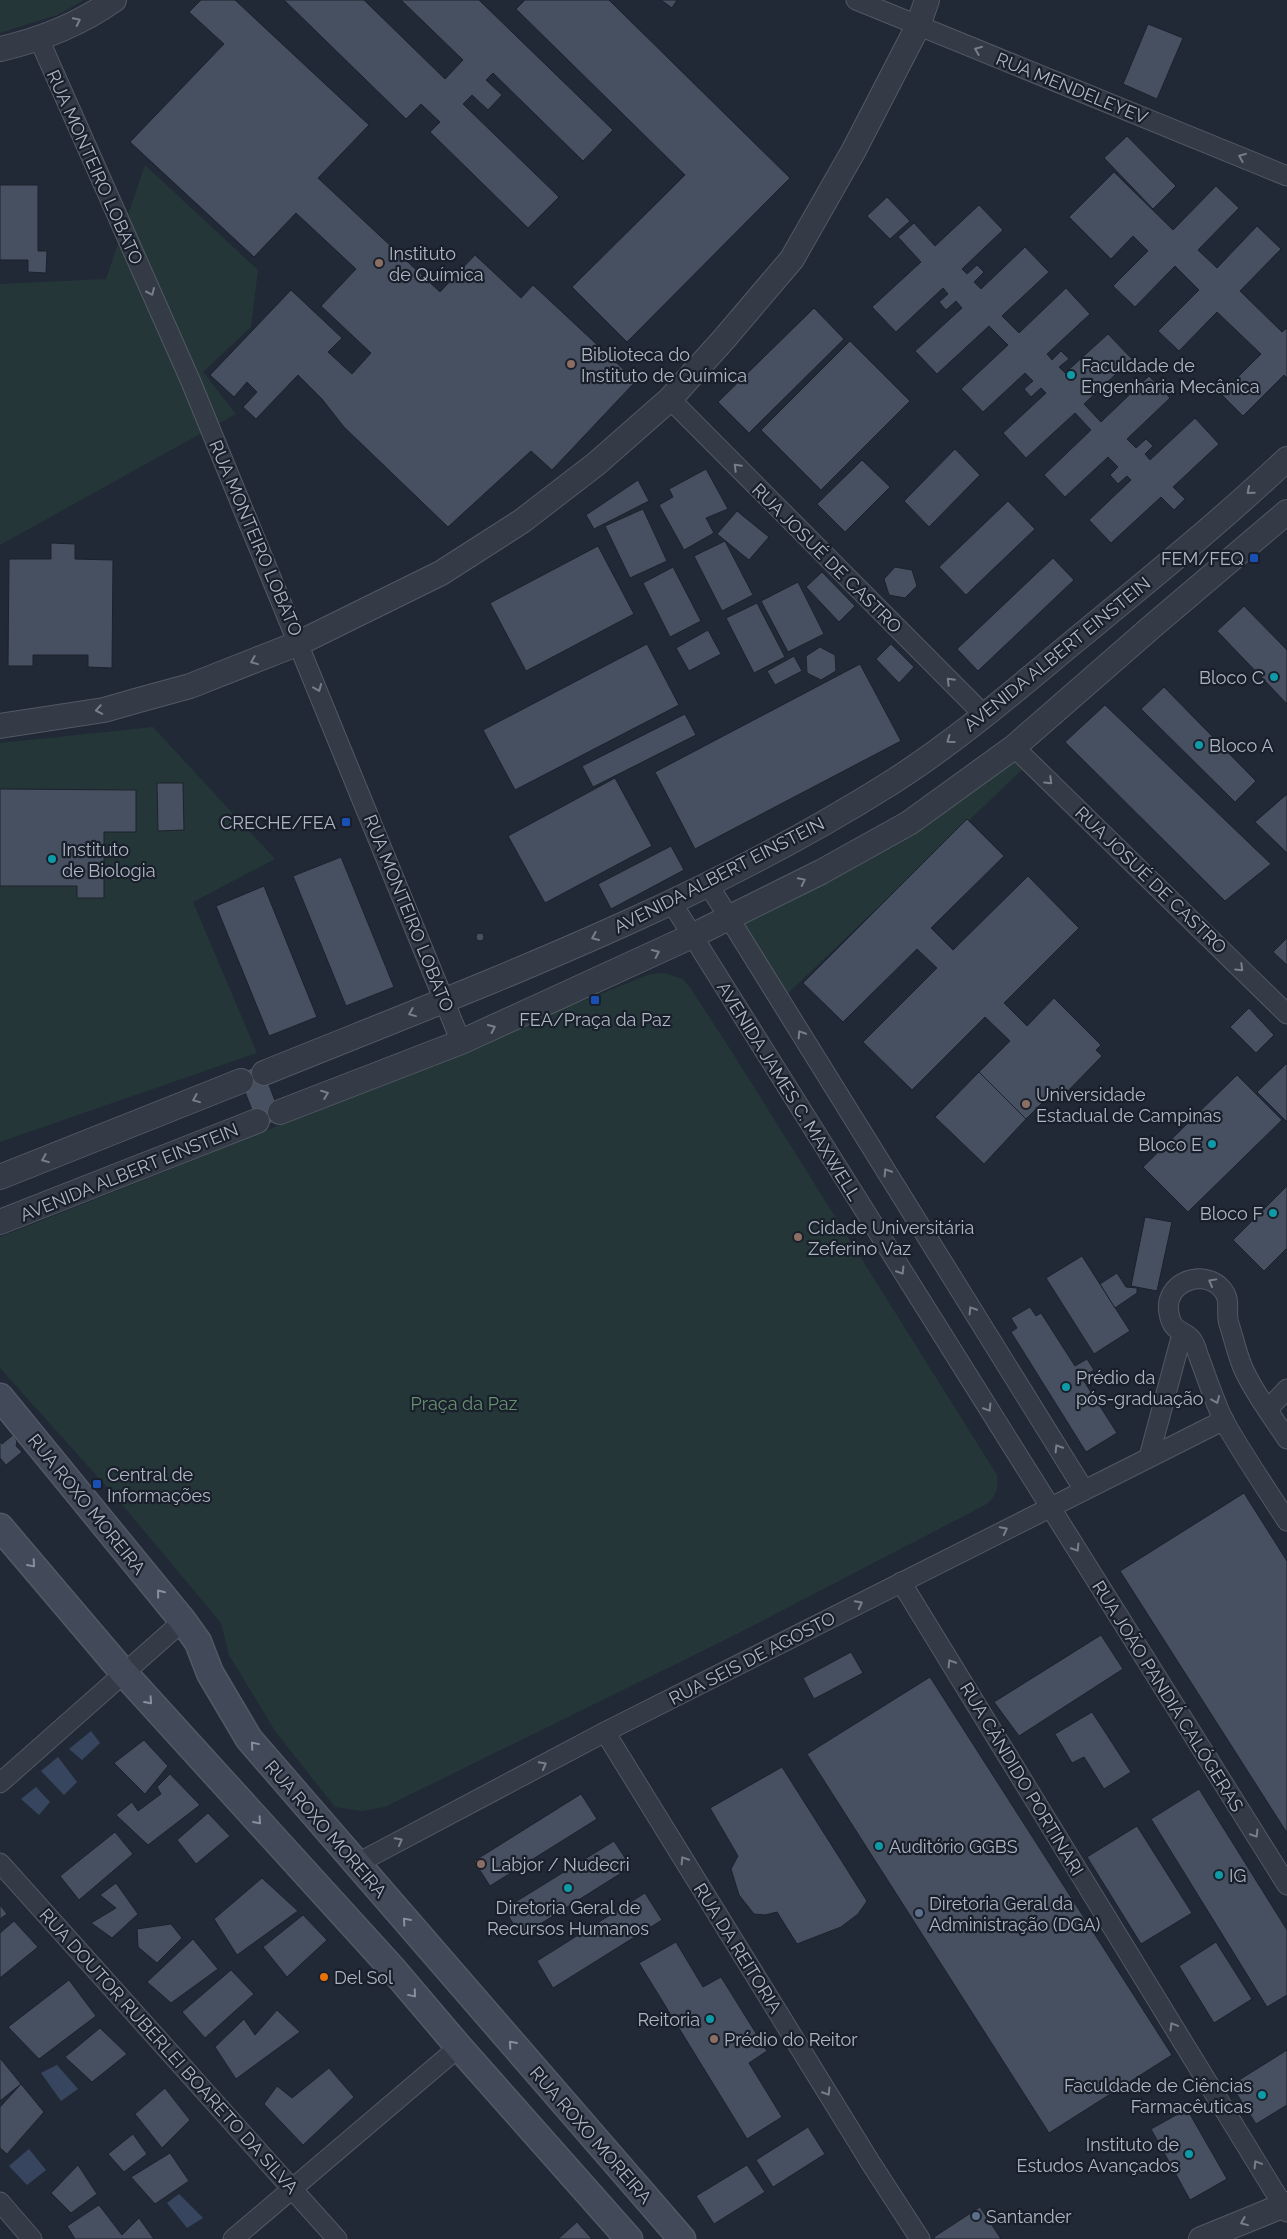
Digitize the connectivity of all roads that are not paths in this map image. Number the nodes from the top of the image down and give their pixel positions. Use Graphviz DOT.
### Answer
graph roads {
  1 [pos="114,0"];
  2 [pos="856,0"];
  3 [pos="927,0"];
  4 [pos="918,26"];
  5 [pos="39,39"];
  6 [pos="0,49"];
  7 [pos="1287,176"];
  8 [pos="670,400"];
  9 [pos="1287,459"];
  10 [pos="1287,512"];
  11 [pos="299,643"];
  12 [pos="984,716"];
  13 [pos="0,726"];
  14 [pos="1014,746"];
  15 [pos="708,884"];
  16 [pos="672,903"];
  17 [pos="728,918"];
  18 [pos="692,936"];
  19 [pos="444,1000"];
  20 [pos="1287,1014"];
  21 [pos="461,1042"];
  22 [pos="264,1073"];
  23 [pos="241,1081"];
  24 [pos="280,1112"];
  25 [pos="257,1121"];
  26 [pos="0,1177"];
  27 [pos="0,1222"];
  28 [pos="1187,1336"];
  29 [pos="1287,1389"];
  30 [pos="0,1397"];
  31 [pos="1268,1409"];
  32 [pos="1224,1420"];
  33 [pos="1287,1439"];
  34 [pos="1149,1457"];
  35 [pos="1084,1490"];
  36 [pos="1050,1507"];
  37 [pos="1287,1520"];
  38 [pos="0,1527"];
  39 [pos="901,1582"];
  40 [pos="183,1621"];
  41 [pos="123,1672"];
  42 [pos="606,1732"];
  43 [pos="0,1783"];
  44 [pos="0,1863"];
  45 [pos="356,1864"];
  46 [pos="1287,1886"];
  47 [pos="459,2047"];
  48 [pos="292,2188"];
  49 [pos="0,2202"];
  50 [pos="1286,2207"];
  51 [pos="32,2239"];
  52 [pos="233,2239"];
  53 [pos="337,2239"];
  54 [pos="629,2239"];
  55 [pos="682,2239"];
  56 [pos="920,2239"];
  57 [pos="1200,2239"];
  5 -- 1 [label="street, one-way"];
  2 -- 4 [label="street, RUA MENDELEYEV"];
  3 -- 4 [label="street"];
  7 -- 4 [label="street, RUA MENDELEYEV, one-way"];
  4 -- 8 [label="street"];
  5 -- 6 [label="street"];
  5 -- 11 [label="street, RUA MONTEIRO LOBATO, one-way"];
  8 -- 11 [label="street"];
  12 -- 8 [label="street, RUA JOSUÉ DE CASTRO, one-way"];
  9 -- 12 [label="street, AVENIDA ALBERT EINSTEIN, one-way"];
  10 -- 14 [label="street"];
  11 -- 13 [label="street, one-way"];
  11 -- 19 [label="street, RUA MONTEIRO LOBATO, one-way"];
  12 -- 15 [label="street, AVENIDA ALBERT EINSTEIN, one-way"];
  17 -- 14 [label="street, one-way"];
  14 -- 20 [label="street, RUA JOSUÉ DE CASTRO, one-way"];
  15 -- 16 [label="street, AVENIDA ALBERT EINSTEIN"];
  15 -- 17 [label="street"];
  16 -- 18 [label="street, AVENIDA JAMES C. MAXWELL"];
  16 -- 19 [label="street, AVENIDA ALBERT EINSTEIN, one-way"];
  17 -- 18 [label="street"];
  35 -- 17 [label="street, one-way"];
  21 -- 18 [label="street, one-way"];
  18 -- 36 [label="street, AVENIDA JAMES C. MAXWELL, one-way"];
  19 -- 21 [label="street, RUA MONTEIRO LOBATO"];
  19 -- 22 [label="street, AVENIDA ALBERT EINSTEIN, one-way"];
  24 -- 21 [label="street, one-way"];
  23 -- 26 [label="street, one-way"];
  25 -- 27 [label="street, AVENIDA ALBERT EINSTEIN"];
  31 -- 28 [label="street, one-way"];
  28 -- 32 [label="street, one-way"];
  28 -- 34 [label="street"];
  29 -- 31 [label="street"];
  40 -- 30 [label="main road, RUA ROXO MOREIRA, one-way"];
  31 -- 33 [label="street"];
  32 -- 34 [label="street, RUA SEIS DE AGOSTO"];
  32 -- 37 [label="street"];
  34 -- 35 [label="street, RUA SEIS DE AGOSTO"];
  35 -- 36 [label="street, RUA SEIS DE AGOSTO"];
  39 -- 36 [label="street, RUA SEIS DE AGOSTO, one-way"];
  36 -- 46 [label="street, RUA JOÃO PANDIÁ CALÓGERAS, one-way"];
  38 -- 41 [label="main road, one-way"];
  42 -- 39 [label="street, RUA SEIS DE AGOSTO, one-way"];
  50 -- 39 [label="street, RUA CÂNDIDO PORTINARI, one-way"];
  40 -- 41 [label="street"];
  45 -- 40 [label="main road, RUA ROXO MOREIRA, one-way"];
  41 -- 43 [label="street"];
  41 -- 47 [label="main road, one-way"];
  45 -- 42 [label="street, RUA SEIS DE AGOSTO, one-way"];
  42 -- 56 [label="street, RUA DA REITORIA"];
  44 -- 48 [label="street, RUA DOUTOR RUBERLEI BOARETO DA SILVA"];
  55 -- 45 [label="main road, RUA ROXO MOREIRA, one-way"];
  47 -- 48 [label="street"];
  47 -- 54 [label="main road"];
  48 -- 52 [label="street"];
  48 -- 53 [label="street, RUA DOUTOR RUBERLEI BOARETO DA SILVA"];
  49 -- 51 [label="street"];
  50 -- 57 [label="street, one-way"];
}
